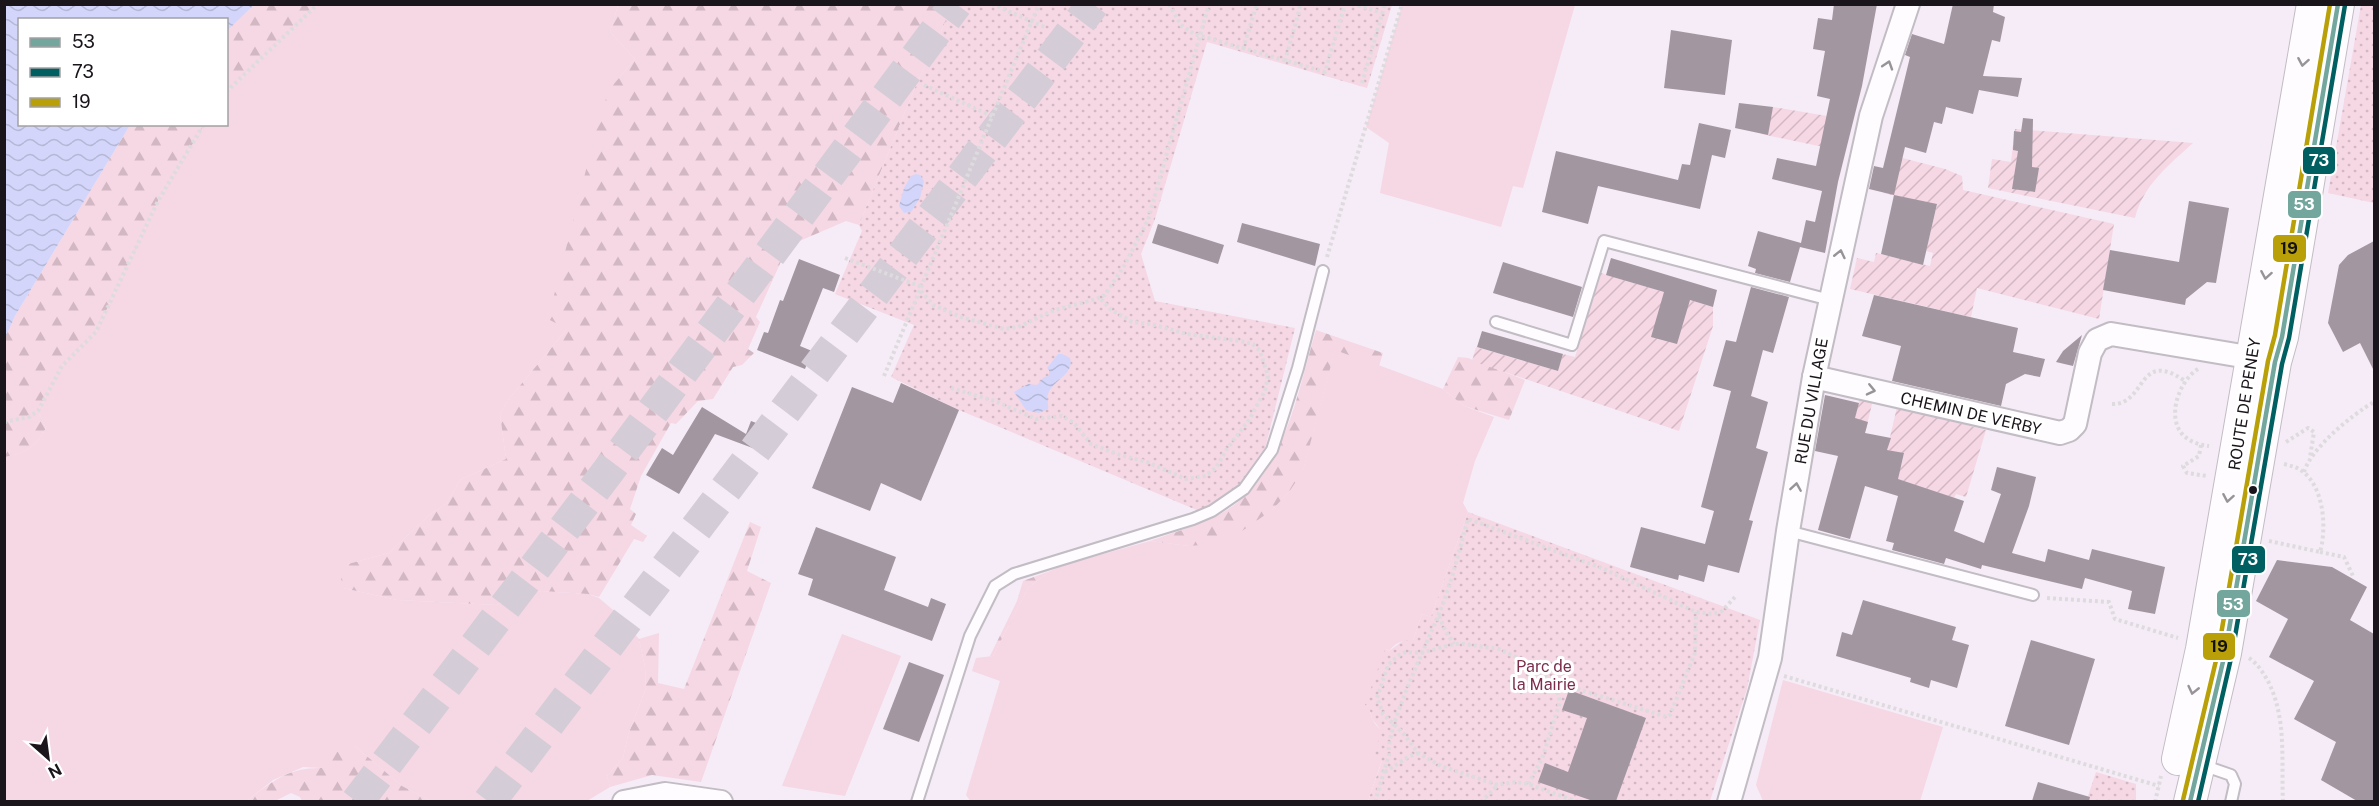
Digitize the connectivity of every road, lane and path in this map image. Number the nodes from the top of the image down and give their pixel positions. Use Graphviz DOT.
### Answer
graph roads {
  1 [pos="318,4"];
  2 [pos="992,4"];
  3 [pos="1039,4"];
  4 [pos="1169,4"];
  5 [pos="1209,4"];
  6 [pos="1257,4"];
  7 [pos="1301,4"];
  8 [pos="1345,4"];
  9 [pos="1352,4"];
  10 [pos="1385,4"];
  11 [pos="1402,4"];
  12 [pos="1908,4"];
  13 [pos="2313,4"];
  14 [pos="2338,4"];
  15 [pos="1383,14"];
  16 [pos="1032,22"];
  17 [pos="1047,28"];
  18 [pos="1200,36"];
  19 [pos="1244,49"];
  20 [pos="1285,61"];
  21 [pos="1362,83"];
  22 [pos="924,85"];
  23 [pos="228,90"];
  24 [pos="994,117"];
  25 [pos="203,126"];
  26 [pos="845,258"];
  27 [pos="1323,271"];
  28 [pos="921,289"];
  29 [pos="1100,297"];
  30 [pos="1830,300"];
  31 [pos="1496,322"];
  32 [pos="2264,360"];
  33 [pos="2200,368"];
  34 [pos="885,376"];
  35 [pos="1814,377"];
  36 [pos="2185,381"];
  37 [pos="951,388"];
  38 [pos="2374,402"];
  39 [pos="2112,404"];
  40 [pos="4,422"];
  41 [pos="2292,438"];
  42 [pos="2201,445"];
  43 [pos="2209,446"];
  44 [pos="2310,458"];
  45 [pos="2284,464"];
  46 [pos="2304,472"];
  47 [pos="2207,476"];
  48 [pos="1788,531"];
  49 [pos="2262,539"];
  50 [pos="2320,552"];
  51 [pos="2353,576"];
  52 [pos="2033,595"];
  53 [pos="1735,597"];
  54 [pos="2050,598"];
  55 [pos="1695,612"];
  56 [pos="1439,615"];
  57 [pos="2181,641"];
  58 [pos="1454,644"];
  59 [pos="1421,653"];
  60 [pos="2239,656"];
  61 [pos="1768,665"];
  62 [pos="1555,682"];
  63 [pos="1395,725"];
  64 [pos="1418,753"];
  65 [pos="2199,764"];
  66 [pos="1383,773"];
  67 [pos="1498,784"];
  68 [pos="1528,784"];
  69 [pos="2163,794"];
  70 [pos="624,801"];
  71 [pos="721,801"];
  72 [pos="917,801"];
  73 [pos="1375,801"];
  74 [pos="1481,801"];
  75 [pos="1578,801"];
  76 [pos="1729,801"];
  77 [pos="2190,801"];
  78 [pos="2231,801"];
  79 [pos="2283,801"];
  1 -- 23 [label="path"];
  2 -- 16 [label="path"];
  3 -- 16 [label="path"];
  4 -- 18 [label="path"];
  5 -- 18 [label="path"];
  6 -- 19 [label="path"];
  7 -- 20 [label="path"];
  8 -- 20 [label="path"];
  9 -- 15 [label="path"];
  10 -- 15 [label="path"];
  11 -- 27 [label="path"];
  30 -- 12 [label="street, RUE DU VILLAGE, one-way"];
  13 -- 32 [label="main road, ROUTE DE PENEY, one-way"];
  14 -- 32 [label="main road, ROUTE DE PENEY"];
  15 -- 21 [label="path"];
  16 -- 17 [label="path"];
  16 -- 24 [label="path"];
  18 -- 19 [label="path"];
  18 -- 29 [label="path"];
  19 -- 20 [label="path"];
  22 -- 24 [label="path"];
  24 -- 28 [label="path"];
  25 -- 40 [label="path"];
  26 -- 28 [label="path"];
  27 -- 72 [label="lane"];
  28 -- 29 [label="path"];
  28 -- 34 [label="path"];
  29 -- 37 [label="path"];
  30 -- 31 [label="lane"];
  30 -- 35 [label="street, RUE DU VILLAGE"];
  35 -- 32 [label="street, CHEMIN DE VERBY, one-way"];
  32 -- 65 [label="main road, ROUTE DE PENEY"];
  32 -- 69 [label="main road, ROUTE DE PENEY, one-way"];
  33 -- 36 [label="path"];
  48 -- 35 [label="street, RUE DU VILLAGE, one-way"];
  36 -- 39 [label="path"];
  36 -- 42 [label="path"];
  38 -- 44 [label="path"];
  41 -- 44 [label="path"];
  42 -- 43 [label="path"];
  42 -- 47 [label="path"];
  44 -- 46 [label="path"];
  45 -- 46 [label="path"];
  46 -- 50 [label="path"];
  48 -- 52 [label="lane"];
  48 -- 61 [label="street, RUE DU VILLAGE"];
  49 -- 50 [label="path"];
  50 -- 51 [label="path"];
  53 -- 55 [label="path"];
  54 -- 57 [label="path"];
  55 -- 56 [label="path"];
  55 -- 62 [label="path"];
  56 -- 58 [label="path"];
  56 -- 59 [label="path"];
  58 -- 59 [label="path"];
  58 -- 62 [label="path"];
  59 -- 63 [label="path"];
  59 -- 63 [label="path"];
  60 -- 79 [label="path"];
  61 -- 69 [label="path"];
  61 -- 76 [label="street, RUE DU VILLAGE"];
  62 -- 68 [label="path"];
  63 -- 64 [label="path"];
  63 -- 66 [label="path"];
  64 -- 66 [label="path"];
  64 -- 67 [label="path"];
  65 -- 77 [label="main road, ROUTE DE PENEY"];
  65 -- 78 [label="lane"];
  66 -- 73 [label="path"];
  67 -- 68 [label="path"];
  67 -- 74 [label="path"];
  68 -- 75 [label="path"];
  70 -- 71 [label="street"];
}
